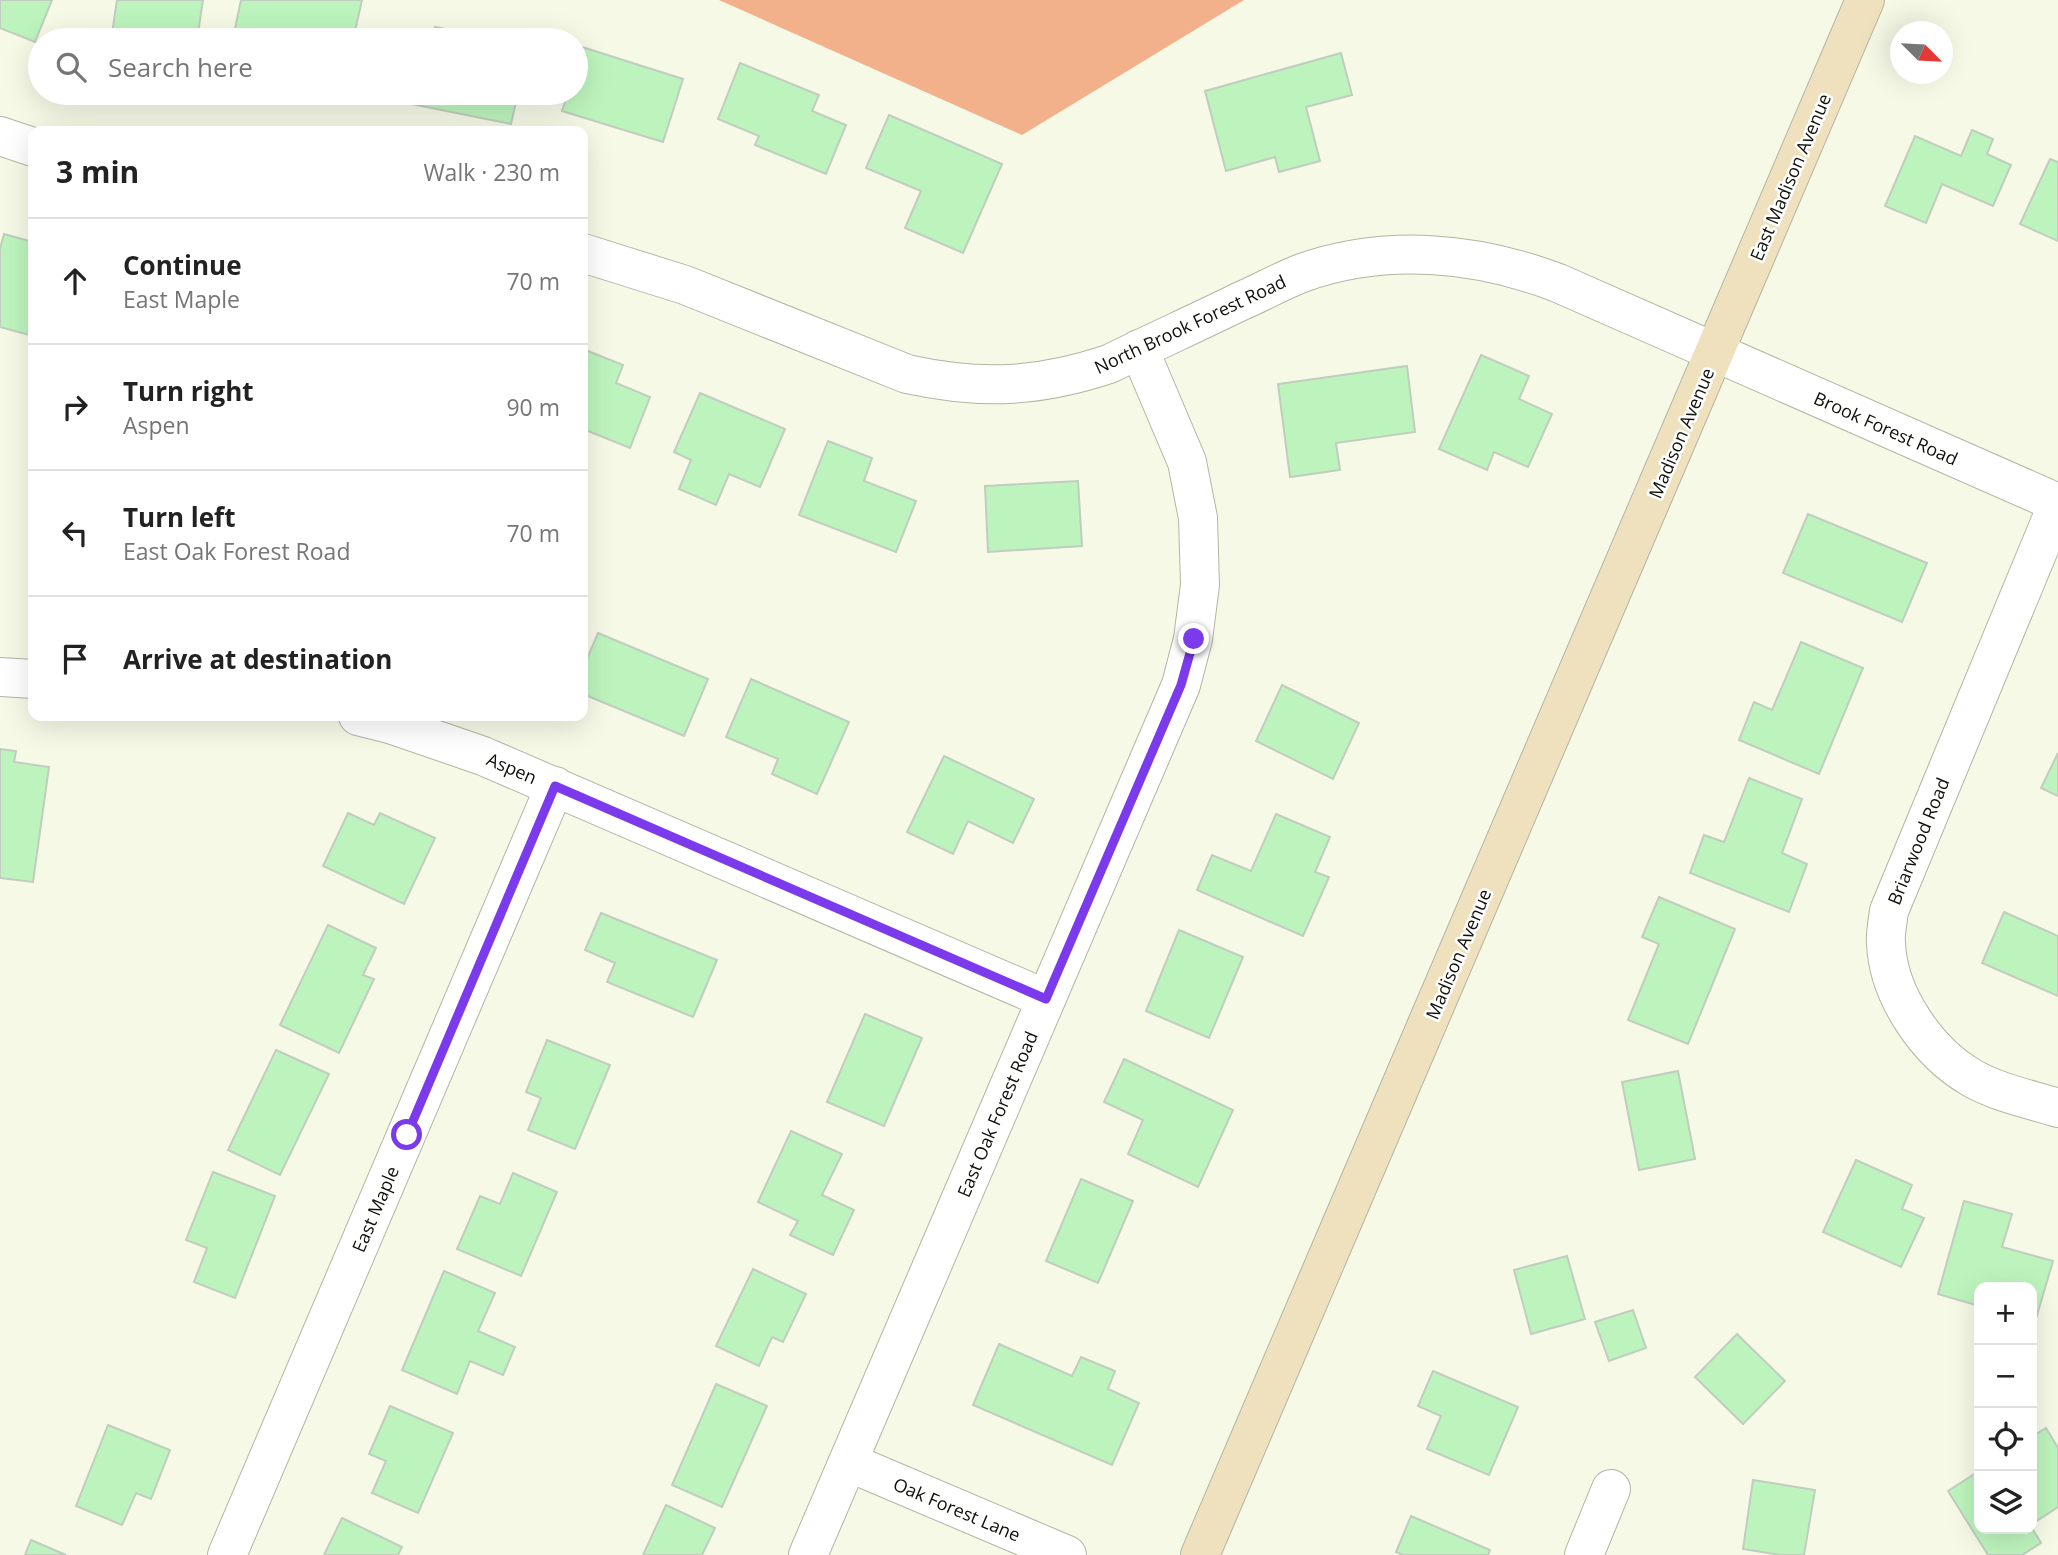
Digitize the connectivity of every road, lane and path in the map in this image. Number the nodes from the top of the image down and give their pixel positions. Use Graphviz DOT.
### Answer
graph roads {
  1 [pos="1866,0"];
  2 [pos="0,136"];
  3 [pos="28,145"];
  4 [pos="588,255"];
  5 [pos="1139,349"];
  6 [pos="1715,353"];
  7 [pos="2058,503"];
  8 [pos="0,677"];
  9 [pos="28,679"];
  10 [pos="378,721"];
  11 [pos="555,786"];
  12 [pos="1046,999"];
  13 [pos="2058,1108"];
  14 [pos="848,1462"];
  15 [pos="1612,1489"];
  16 [pos="227,1555"];
  17 [pos="808,1555"];
  18 [pos="1067,1555"];
  19 [pos="1200,1555"];
  20 [pos="1584,1555"];
  1 -- 6 [label="main road, East Madison Avenue"];
  2 -- 3 [label="street"];
  4 -- 5 [label="street, North Brook Forest Road"];
  5 -- 6 [label="street, North Brook Forest Road"];
  5 -- 12 [label="street, East Oak Forest Road"];
  6 -- 7 [label="street, Brook Forest Road"];
  6 -- 19 [label="main road, Madison Avenue"];
  7 -- 13 [label="street, Briarwood Road"];
  8 -- 9 [label="street"];
  10 -- 11 [label="street, Aspen"];
  11 -- 12 [label="street, Aspen"];
  11 -- 16 [label="street, East Maple"];
  12 -- 14 [label="street, East Oak Forest Road"];
  14 -- 17 [label="street, East Oak Forest Road"];
  14 -- 18 [label="street, Oak Forest Lane"];
  15 -- 20 [label="street"];
}
